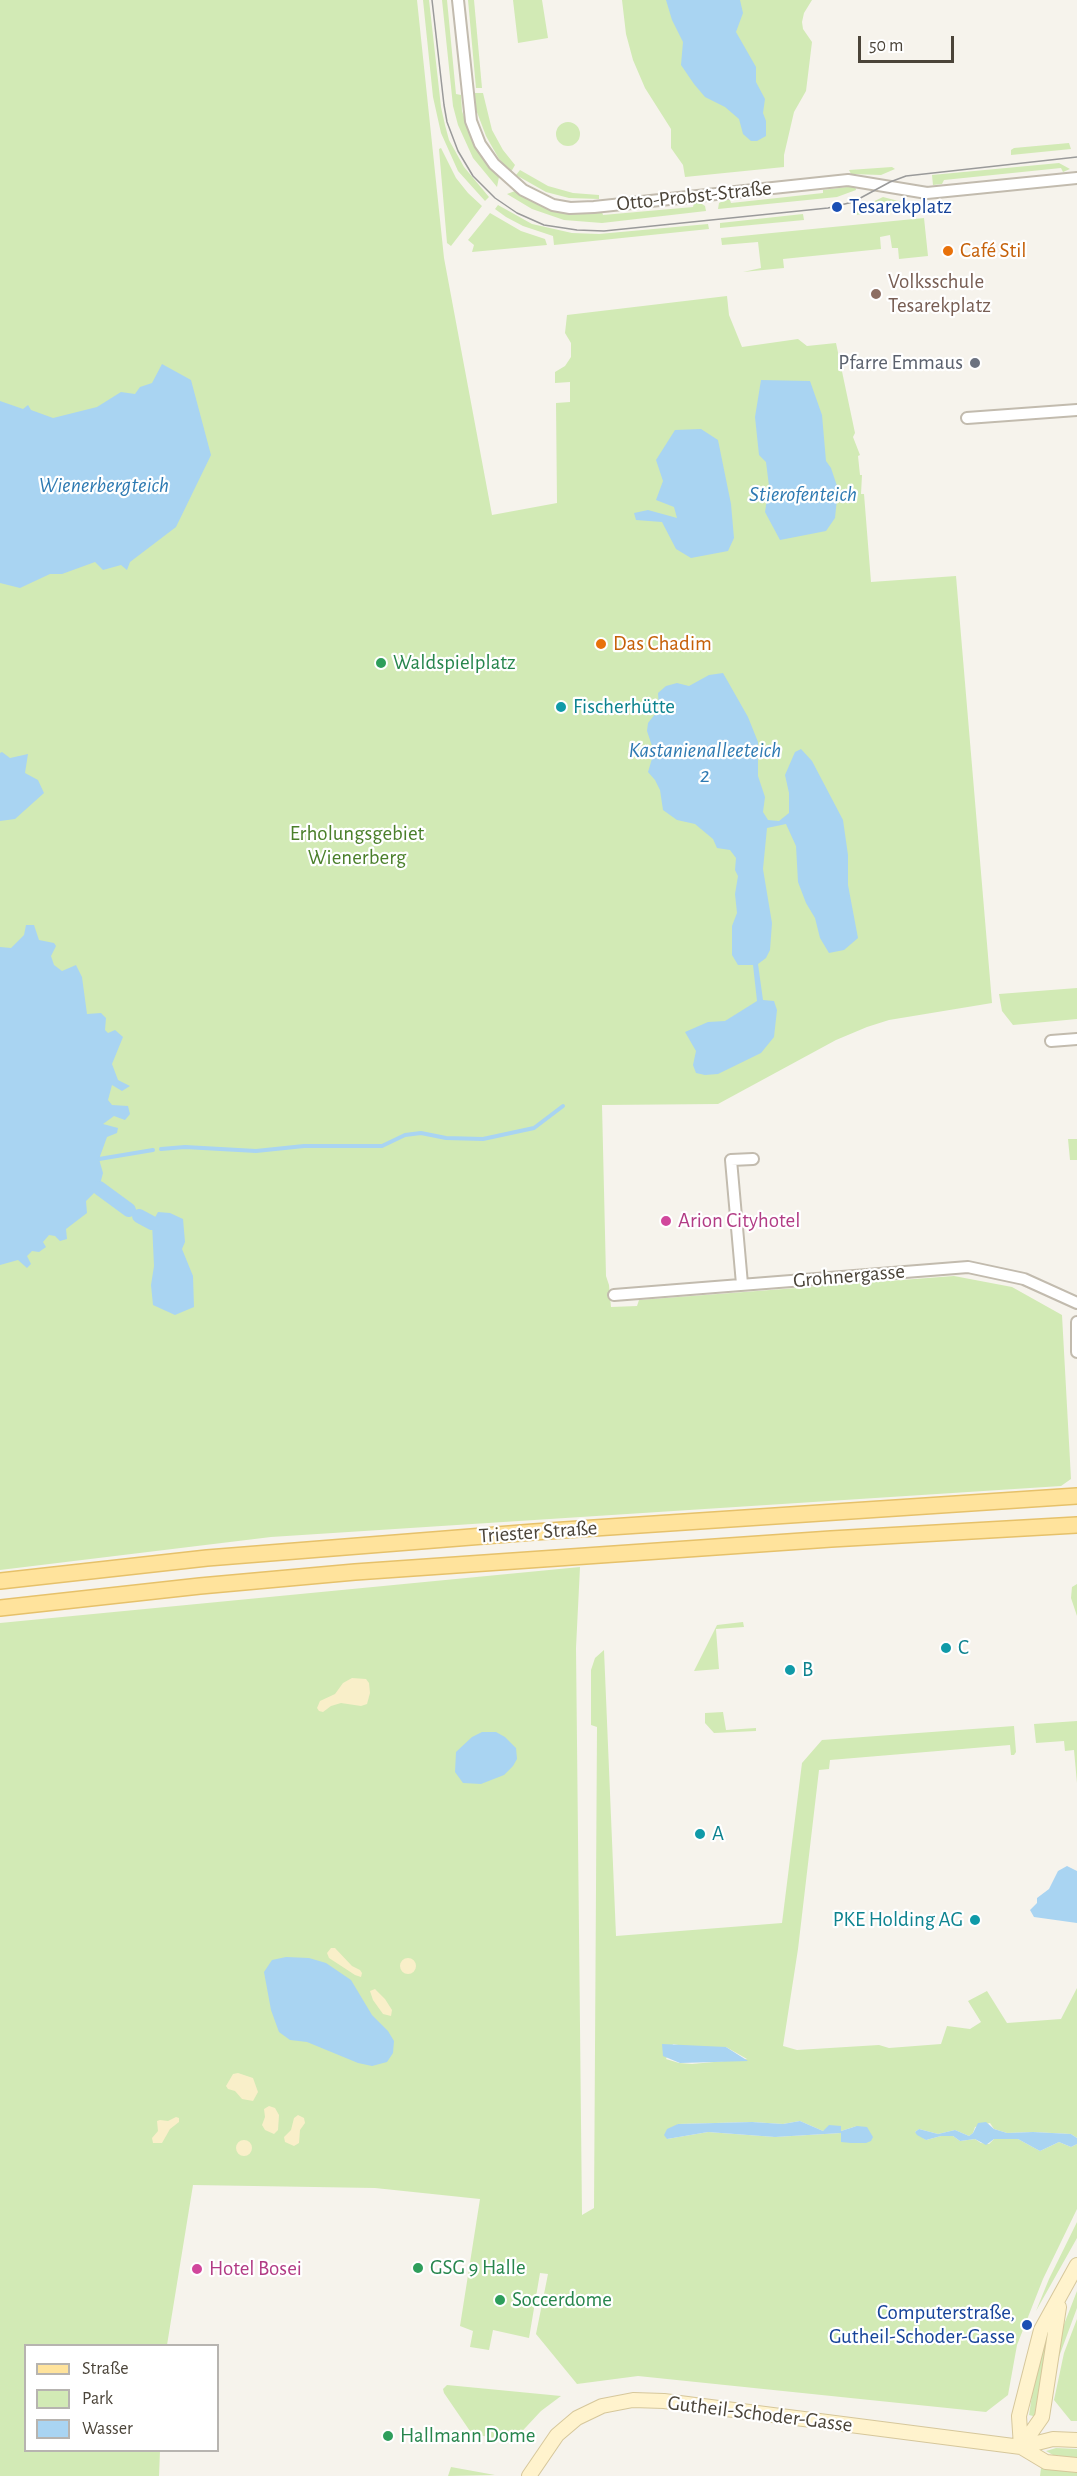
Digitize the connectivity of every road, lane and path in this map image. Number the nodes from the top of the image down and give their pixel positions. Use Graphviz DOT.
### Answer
graph roads {
  1 [pos="458,0"];
  2 [pos="1077,178"];
  3 [pos="1077,410"];
  4 [pos="966,418"];
  5 [pos="1077,1039"];
  6 [pos="1051,1041"];
  7 [pos="753,1158"];
  8 [pos="742,1284"];
  9 [pos="614,1294"];
  10 [pos="1077,1303"];
  11 [pos="1077,1322"];
  12 [pos="1077,1352"];
  13 [pos="1077,1496"];
  14 [pos="1077,1525"];
  15 [pos="0,1581"];
  16 [pos="0,1608"];
  17 [pos="1077,2265"];
  18 [pos="1060,2297"];
  19 [pos="1077,2440"];
  20 [pos="1021,2447"];
  21 [pos="1077,2465"];
  22 [pos="529,2476"];
  1 -- 2 [label="street, Otto-Probst-Straße"];
  3 -- 4 [label="street"];
  5 -- 6 [label="street"];
  7 -- 8 [label="street"];
  8 -- 9 [label="street, Grohnergasse"];
  8 -- 10 [label="street, Grohnergasse"];
  11 -- 12 [label="street"];
  13 -- 15 [label="main road, Triester Straße"];
  14 -- 16 [label="main road, Triester Straße"];
  17 -- 18 [label="street"];
  18 -- 20 [label="street"];
  18 -- 20 [label="street"];
  19 -- 20 [label="street, Gutheil-Schoder-Gasse"];
  20 -- 21 [label="street, Gutheil-Schoder-Gasse"];
  20 -- 22 [label="street, Gutheil-Schoder-Gasse"];
}
